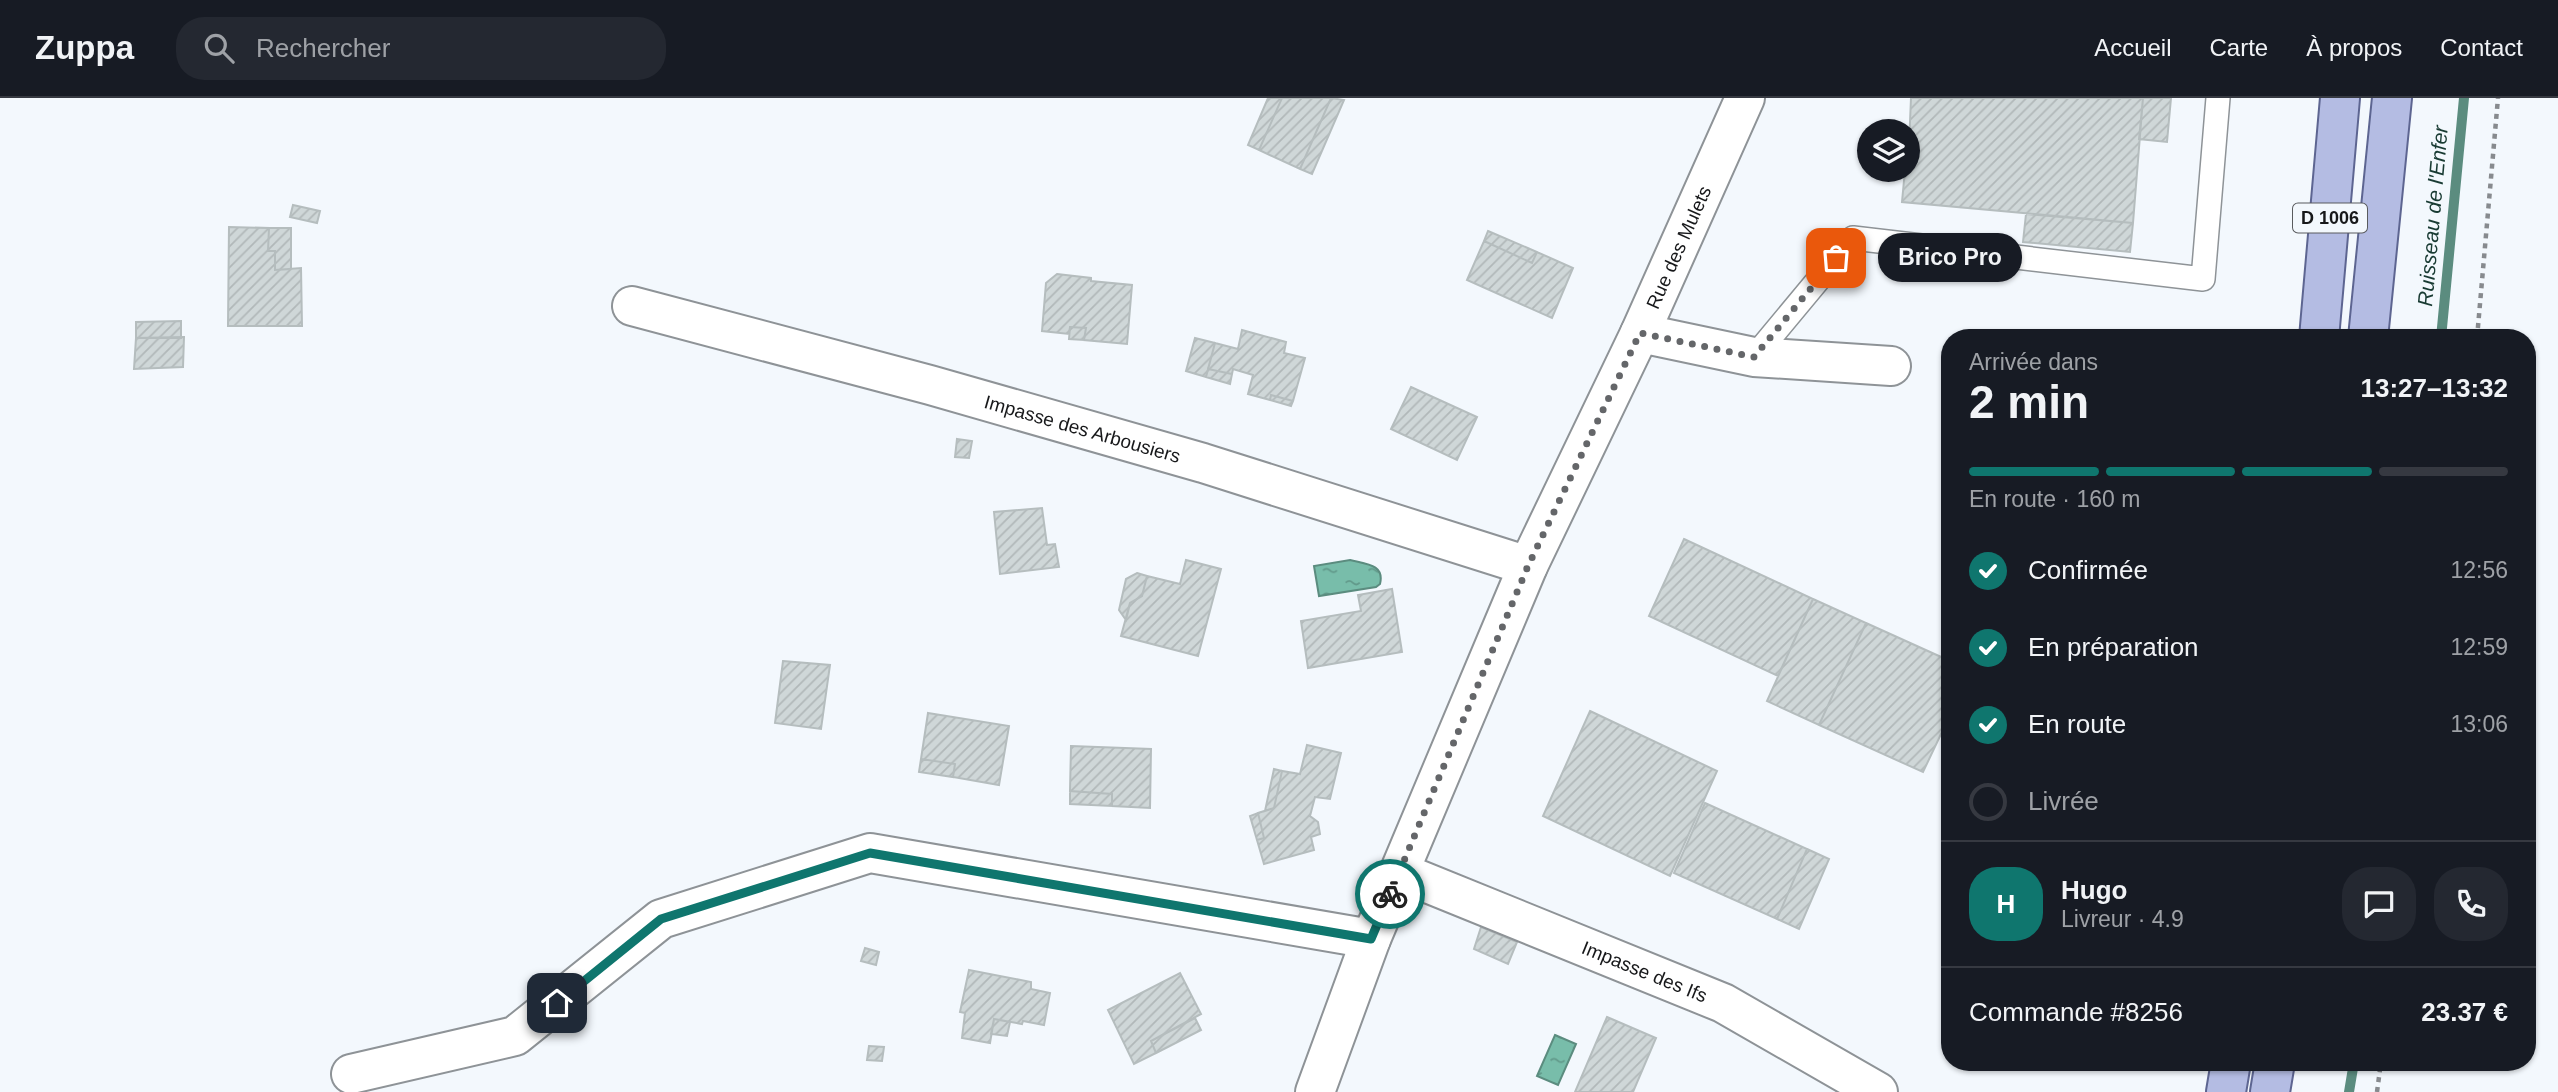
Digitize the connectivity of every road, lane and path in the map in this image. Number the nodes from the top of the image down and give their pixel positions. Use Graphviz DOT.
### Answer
graph roads {
  1 [pos="1745,98"];
  2 [pos="2218,98"];
  3 [pos="2340,98"];
  4 [pos="2392,98"];
  5 [pos="2498,98"];
  6 [pos="632,306"];
  7 [pos="2320,329"];
  8 [pos="2369,329"];
  9 [pos="2478,329"];
  10 [pos="1640,333"];
  11 [pos="1754,357"];
  12 [pos="1891,366"];
  13 [pos="1528,566"];
  14 [pos="1400,872"];
  15 [pos="1371,939"];
  16 [pos="2230,1071"];
  17 [pos="2274,1071"];
  18 [pos="2380,1071"];
  19 [pos="351,1074"];
  20 [pos="1315,1092"];
  21 [pos="1878,1092"];
  22 [pos="2226,1092"];
  23 [pos="2270,1092"];
  24 [pos="2377,1092"];
  1 -- 10 [label="street, Rue des Mulets"];
  2 -- 11 [label="lane"];
  3 -- 7 [label="main road, D 1006"];
  4 -- 8 [label="main road, D 1006"];
  5 -- 9 [label="path"];
  6 -- 13 [label="street, Impasse des Arbousiers"];
  10 -- 11 [label="street"];
  10 -- 13 [label="street, Rue des Mulets"];
  11 -- 12 [label="street"];
  13 -- 14 [label="street, Rue des Mulets"];
  14 -- 15 [label="street, Rue des Mulets"];
  14 -- 21 [label="street, Impasse des Ifs"];
  15 -- 19 [label="street"];
  15 -- 20 [label="street, Rue des Mulets"];
  16 -- 22 [label="main road"];
  17 -- 23 [label="main road"];
  18 -- 24 [label="path"];
}
